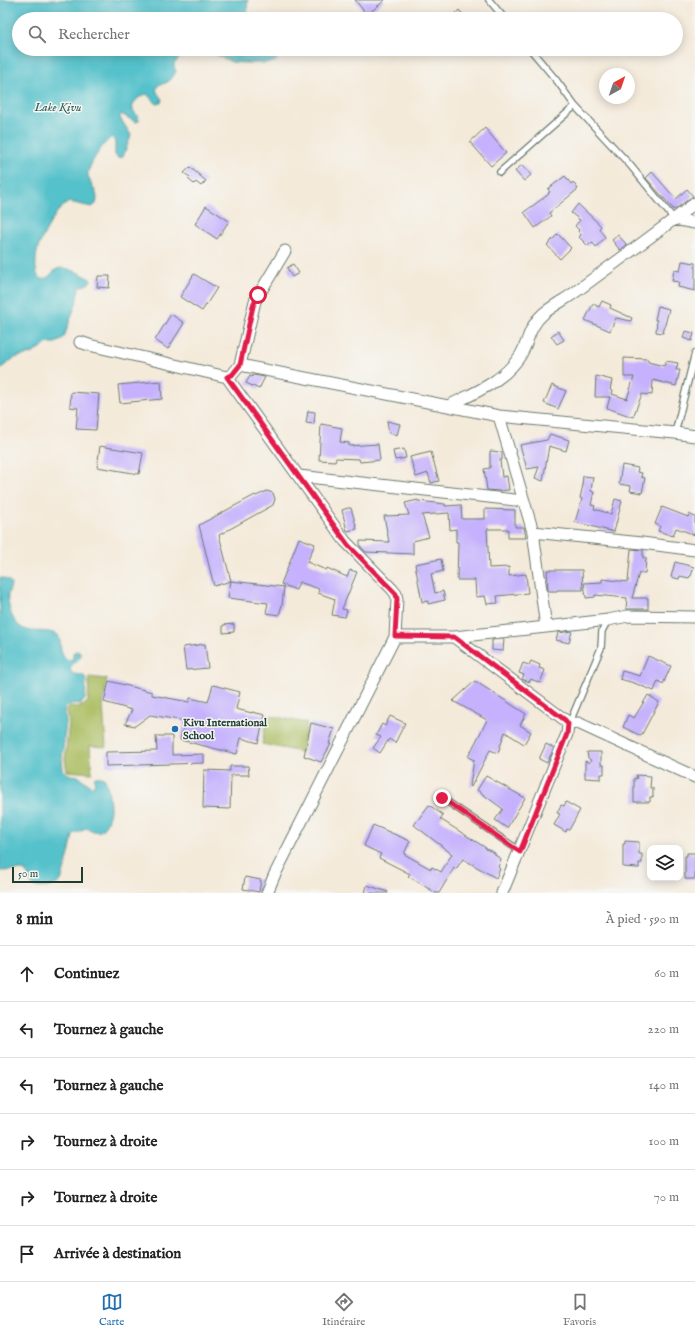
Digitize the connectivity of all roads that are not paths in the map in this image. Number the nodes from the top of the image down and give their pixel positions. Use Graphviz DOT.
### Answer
graph roads {
  1 [pos="489,0"];
  2 [pos="499,12"];
  3 [pos="536,56"];
  4 [pos="575,106"];
  5 [pos="500,172"];
  6 [pos="695,202"];
  7 [pos="674,219"];
  8 [pos="695,223"];
  9 [pos="285,251"];
  10 [pos="80,342"];
  11 [pos="695,353"];
  12 [pos="240,365"];
  13 [pos="227,377"];
  14 [pos="448,406"];
  15 [pos="499,416"];
  16 [pos="674,433"];
  17 [pos="695,436"];
  18 [pos="299,476"];
  19 [pos="524,501"];
  20 [pos="533,532"];
  21 [pos="695,550"];
  22 [pos="695,617"];
  23 [pos="608,620"];
  24 [pos="546,627"];
  25 [pos="395,636"];
  26 [pos="454,637"];
  27 [pos="568,724"];
  28 [pos="695,777"];
  29 [pos="442,798"];
  30 [pos="520,852"];
  31 [pos="267,893"];
  32 [pos="502,893"];
  1 -- 2 [label="lane"];
  3 -- 4 [label="lane"];
  4 -- 5 [label="lane"];
  4 -- 7 [label="lane"];
  6 -- 7 [label="street"];
  7 -- 8 [label="street"];
  7 -- 14 [label="street"];
  9 -- 12 [label="street"];
  10 -- 13 [label="street"];
  11 -- 16 [label="lane"];
  12 -- 13 [label="street"];
  12 -- 14 [label="street"];
  13 -- 18 [label="street"];
  14 -- 15 [label="street"];
  15 -- 16 [label="street"];
  15 -- 19 [label="street"];
  16 -- 17 [label="street"];
  18 -- 19 [label="street"];
  18 -- 25 [label="street"];
  19 -- 20 [label="street"];
  20 -- 21 [label="street"];
  20 -- 24 [label="street"];
  22 -- 23 [label="street"];
  23 -- 24 [label="street"];
  23 -- 27 [label="lane"];
  24 -- 26 [label="street"];
  25 -- 26 [label="street"];
  25 -- 31 [label="street"];
  26 -- 27 [label="street"];
  27 -- 28 [label="street"];
  27 -- 30 [label="street"];
  29 -- 30 [label="lane"];
  30 -- 32 [label="street"];
}
